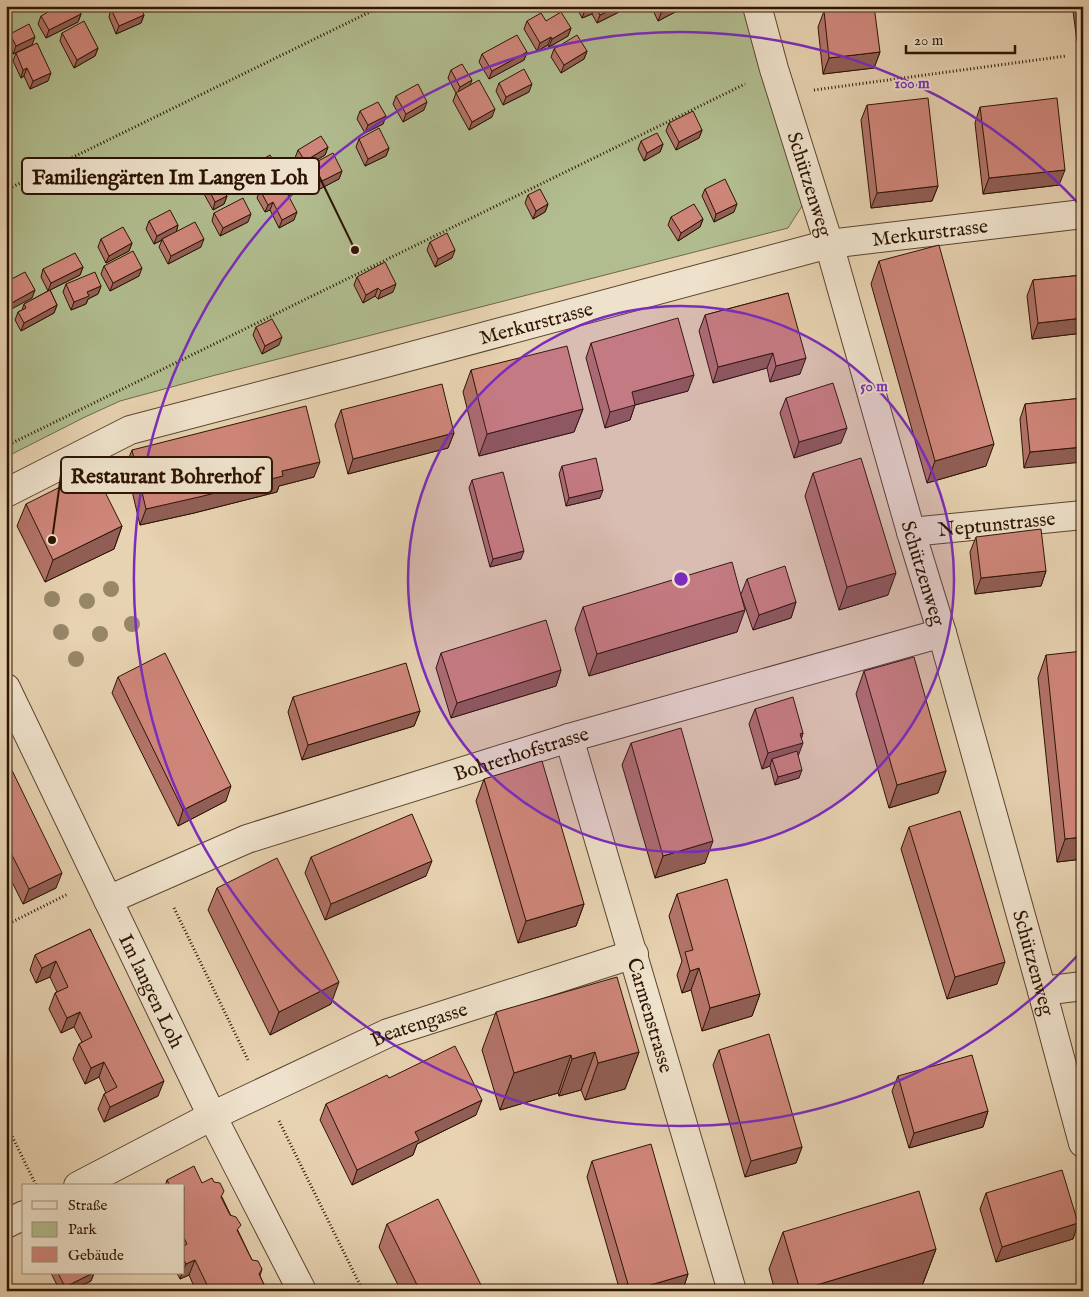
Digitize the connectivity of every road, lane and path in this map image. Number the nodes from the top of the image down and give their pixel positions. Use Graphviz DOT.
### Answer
graph roads {
  1 [pos="382,6"];
  2 [pos="757,6"];
  3 [pos="1066,56"];
  4 [pos="778,81"];
  5 [pos="6,190"];
  6 [pos="1083,214"];
  7 [pos="829,244"];
  8 [pos="6,446"];
  9 [pos="6,493"];
  10 [pos="1083,515"];
  11 [pos="911,532"];
  12 [pos="942,633"];
  13 [pos="6,688"];
  14 [pos="569,738"];
  15 [pos="103,890"];
  16 [pos="6,925"];
  17 [pos="634,954"];
  18 [pos="1083,986"];
  19 [pos="1042,991"];
  20 [pos="212,1116"];
  21 [pos="6,1124"];
  22 [pos="1083,1143"];
  23 [pos="35,1184"];
  24 [pos="82,1184"];
  25 [pos="22,1216"];
  26 [pos="6,1224"];
  27 [pos="302,1291"];
  28 [pos="732,1291"];
  1 -- 5 [label="path"];
  2 -- 4 [label="street, Schützenweg"];
  3 -- 4 [label="path"];
  4 -- 7 [label="street, Schützenweg"];
  4 -- 8 [label="path"];
  6 -- 7 [label="street, Merkurstrasse"];
  7 -- 9 [label="street, Merkurstrasse"];
  7 -- 11 [label="street, Schützenweg"];
  10 -- 11 [label="street, Neptunstrasse"];
  11 -- 12 [label="street, Schützenweg"];
  12 -- 14 [label="street, Bohrerhofstrasse"];
  12 -- 19 [label="street, Schützenweg"];
  13 -- 15 [label="street, Im langen Loh"];
  14 -- 15 [label="street, Bohrerhofstrasse"];
  14 -- 17 [label="street, Carmenstrasse"];
  15 -- 16 [label="path"];
  15 -- 20 [label="street, Im langen Loh"];
  17 -- 20 [label="street, Beatengasse"];
  17 -- 28 [label="street, Carmenstrasse"];
  18 -- 19 [label="street"];
  19 -- 22 [label="street, Schützenweg"];
  20 -- 24 [label="street, Beatengasse"];
  20 -- 27 [label="street, Im langen Loh"];
  21 -- 23 [label="path"];
  25 -- 26 [label="street"];
}
